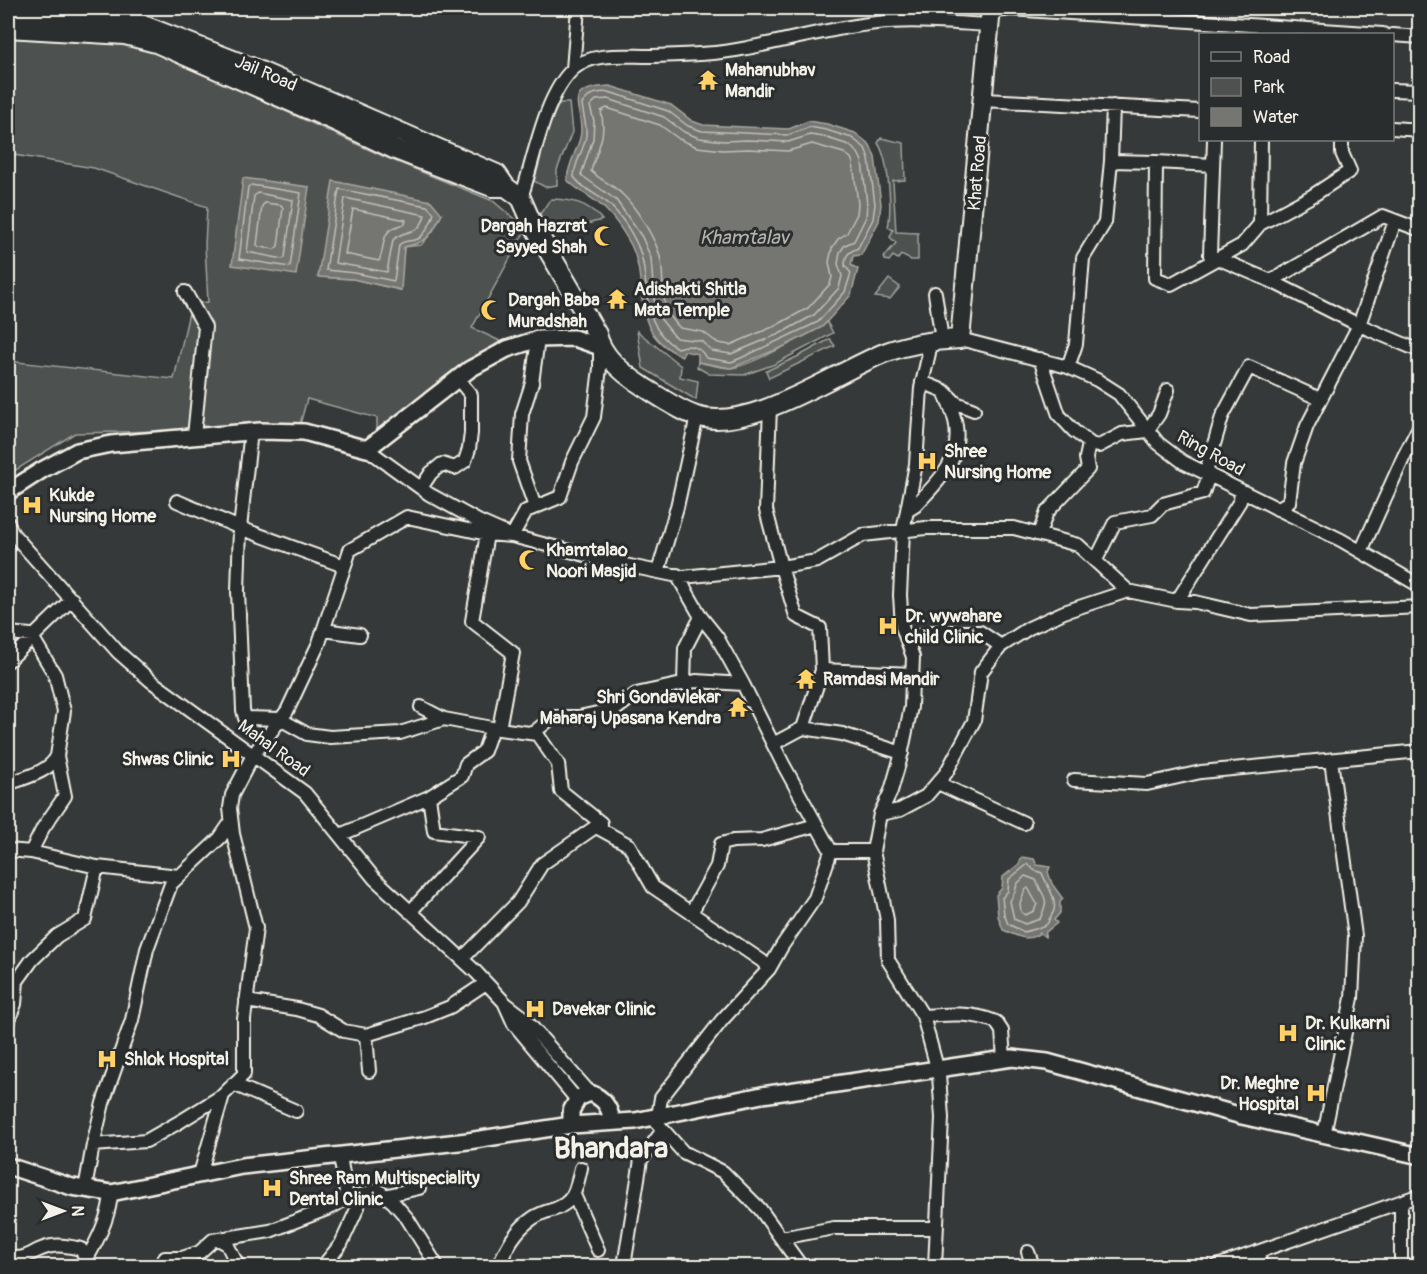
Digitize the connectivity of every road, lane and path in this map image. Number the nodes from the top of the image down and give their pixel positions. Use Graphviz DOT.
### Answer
graph roads {
  1 [pos="578,8"];
  2 [pos="8,15"];
  3 [pos="990,15"];
  4 [pos="8,28"];
  5 [pos="1368,33"];
  6 [pos="1394,35"];
  7 [pos="1419,37"];
  8 [pos="573,69"];
  9 [pos="1394,90"];
  10 [pos="1419,91"];
  11 [pos="983,100"];
  12 [pos="1113,106"];
  13 [pos="1199,111"];
  14 [pos="1394,128"];
  15 [pos="1419,130"];
  16 [pos="1214,141"];
  17 [pos="1261,141"];
  18 [pos="1342,141"];
  19 [pos="1111,161"];
  20 [pos="1156,162"];
  21 [pos="1213,165"];
  22 [pos="513,192"];
  23 [pos="1395,221"];
  24 [pos="1260,224"];
  25 [pos="1419,230"];
  26 [pos="1218,259"];
  27 [pos="1271,281"];
  28 [pos="185,292"];
  29 [pos="935,293"];
  30 [pos="1359,325"];
  31 [pos="538,339"];
  32 [pos="951,339"];
  33 [pos="922,343"];
  34 [pos="600,347"];
  35 [pos="1419,351"];
  36 [pos="1040,359"];
  37 [pos="1068,367"];
  38 [pos="458,379"];
  39 [pos="922,382"];
  40 [pos="1168,390"];
  41 [pos="944,391"];
  42 [pos="1320,399"];
  43 [pos="770,406"];
  44 [pos="974,410"];
  45 [pos="697,416"];
  46 [pos="1419,425"];
  47 [pos="251,431"];
  48 [pos="1148,431"];
  49 [pos="194,436"];
  50 [pos="1091,444"];
  51 [pos="367,449"];
  52 [pos="1209,475"];
  53 [pos="421,488"];
  54 [pos="1241,491"];
  55 [pos="8,492"];
  56 [pos="177,501"];
  57 [pos="535,507"];
  58 [pos="1277,509"];
  59 [pos="907,511"];
  60 [pos="240,528"];
  61 [pos="9,529"];
  62 [pos="903,531"];
  63 [pos="487,534"];
  64 [pos="1039,534"];
  65 [pos="512,536"];
  66 [pos="1359,550"];
  67 [pos="1096,560"];
  68 [pos="344,566"];
  69 [pos="781,567"];
  70 [pos="658,572"];
  71 [pos="677,575"];
  72 [pos="1419,586"];
  73 [pos="1128,591"];
  74 [pos="72,599"];
  75 [pos="1177,601"];
  76 [pos="1419,607"];
  77 [pos="701,617"];
  78 [pos="324,630"];
  79 [pos="8,633"];
  80 [pos="360,634"];
  81 [pos="32,637"];
  82 [pos="907,639"];
  83 [pos="1001,646"];
  84 [pos="8,662"];
  85 [pos="822,670"];
  86 [pos="912,674"];
  87 [pos="684,684"];
  88 [pos="743,684"];
  89 [pos="421,707"];
  90 [pos="280,719"];
  91 [pos="444,719"];
  92 [pos="496,728"];
  93 [pos="803,728"];
  94 [pos="537,734"];
  95 [pos="773,744"];
  96 [pos="1419,751"];
  97 [pos="902,753"];
  98 [pos="253,755"];
  99 [pos="57,756"];
  100 [pos="1331,760"];
  101 [pos="1074,780"];
  102 [pos="938,783"];
  103 [pos="8,784"];
  104 [pos="429,797"];
  105 [pos="880,814"];
  106 [pos="231,822"];
  107 [pos="601,823"];
  108 [pos="1024,823"];
  109 [pos="816,825"];
  110 [pos="340,835"];
  111 [pos="8,850"];
  112 [pos="873,850"];
  113 [pos="831,851"];
  114 [pos="31,852"];
  115 [pos="97,867"];
  116 [pos="179,876"];
  117 [pos="410,912"];
  118 [pos="691,914"];
  119 [pos="462,959"];
  120 [pos="769,969"];
  121 [pos="486,982"];
  122 [pos="246,1001"];
  123 [pos="922,1016"];
  124 [pos="8,1021"];
  125 [pos="366,1035"];
  126 [pos="1004,1059"];
  127 [pos="937,1070"];
  128 [pos="369,1071"];
  129 [pos="233,1084"];
  130 [pos="223,1095"];
  131 [pos="584,1096"];
  132 [pos="296,1111"];
  133 [pos="612,1122"];
  134 [pos="660,1124"];
  135 [pos="571,1125"];
  136 [pos="1324,1135"];
  137 [pos="93,1145"];
  138 [pos="340,1156"];
  139 [pos="1419,1156"];
  140 [pos="8,1166"];
  141 [pos="581,1168"];
  142 [pos="200,1174"];
  143 [pos="419,1188"];
  144 [pos="85,1189"];
  145 [pos="111,1193"];
  146 [pos="574,1195"];
  147 [pos="1419,1195"];
  148 [pos="384,1196"];
  149 [pos="353,1197"];
  150 [pos="1401,1202"];
  151 [pos="935,1228"];
  152 [pos="781,1238"];
  153 [pos="218,1239"];
  154 [pos="598,1250"];
  155 [pos="1028,1252"];
  156 [pos="1258,1252"];
  157 [pos="8,1257"];
  158 [pos="86,1263"];
  159 [pos="159,1266"];
  160 [pos="238,1266"];
  161 [pos="323,1266"];
  162 [pos="436,1266"];
  163 [pos="498,1266"];
  164 [pos="624,1266"];
  165 [pos="801,1266"];
  166 [pos="935,1266"];
  167 [pos="1033,1266"];
  168 [pos="1217,1266"];
  169 [pos="1261,1266"];
  170 [pos="1401,1266"];
  1 -- 8 [label="street"];
  2 -- 22 [label="highway, Jail Road"];
  3 -- 5 [label="street"];
  3 -- 8 [label="street"];
  3 -- 11 [label="highway, Khat Road"];
  4 -- 22 [label="highway, Jail Road"];
  6 -- 7 [label="street"];
  8 -- 22 [label="street"];
  9 -- 10 [label="street"];
  11 -- 12 [label="street"];
  11 -- 32 [label="highway, Khat Road"];
  12 -- 13 [label="street"];
  12 -- 19 [label="street"];
  14 -- 15 [label="street"];
  16 -- 21 [label="street"];
  17 -- 24 [label="street"];
  18 -- 24 [label="street"];
  19 -- 20 [label="street"];
  19 -- 37 [label="street"];
  20 -- 21 [label="street"];
  20 -- 26 [label="street"];
  21 -- 26 [label="street"];
  22 -- 34 [label="highway, Jail Road"];
  23 -- 25 [label="street"];
  23 -- 27 [label="street"];
  23 -- 30 [label="street"];
  24 -- 26 [label="street"];
  26 -- 27 [label="street"];
  27 -- 30 [label="street"];
  28 -- 49 [label="street"];
  29 -- 32 [label="street"];
  30 -- 35 [label="street"];
  30 -- 42 [label="street"];
  31 -- 34 [label="main road"];
  31 -- 38 [label="main road"];
  31 -- 57 [label="street"];
  32 -- 33 [label="highway"];
  32 -- 36 [label="street, Ring Road"];
  33 -- 39 [label="street"];
  33 -- 43 [label="highway"];
  34 -- 45 [label="highway"];
  34 -- 57 [label="street"];
  36 -- 37 [label="street, Ring Road"];
  36 -- 50 [label="street"];
  37 -- 48 [label="street, Ring Road"];
  38 -- 51 [label="main road"];
  38 -- 53 [label="street"];
  39 -- 41 [label="street"];
  39 -- 59 [label="street"];
  40 -- 48 [label="street"];
  41 -- 44 [label="street"];
  41 -- 59 [label="street"];
  42 -- 52 [label="street"];
  42 -- 58 [label="street"];
  43 -- 45 [label="highway"];
  43 -- 69 [label="street"];
  45 -- 70 [label="street"];
  46 -- 66 [label="street"];
  47 -- 49 [label="main road"];
  47 -- 51 [label="main road"];
  47 -- 60 [label="street"];
  48 -- 50 [label="street"];
  48 -- 52 [label="street, Ring Road"];
  49 -- 55 [label="main road"];
  50 -- 64 [label="street"];
  51 -- 53 [label="street"];
  52 -- 54 [label="street, Ring Road"];
  52 -- 67 [label="street"];
  53 -- 65 [label="street"];
  54 -- 58 [label="street, Ring Road"];
  54 -- 75 [label="street"];
  56 -- 60 [label="street"];
  57 -- 65 [label="street"];
  58 -- 66 [label="street, Ring Road"];
  59 -- 62 [label="street"];
  60 -- 68 [label="street"];
  60 -- 90 [label="street"];
  61 -- 74 [label="street, Mahal Road"];
  62 -- 64 [label="street"];
  62 -- 69 [label="street"];
  62 -- 82 [label="street"];
  63 -- 65 [label="street"];
  63 -- 68 [label="street"];
  63 -- 92 [label="street"];
  64 -- 67 [label="street"];
  65 -- 70 [label="street"];
  66 -- 72 [label="street, Ring Road"];
  67 -- 73 [label="street"];
  68 -- 78 [label="street"];
  69 -- 71 [label="street"];
  69 -- 85 [label="street"];
  70 -- 71 [label="street"];
  71 -- 77 [label="street"];
  73 -- 75 [label="street"];
  73 -- 83 [label="street"];
  74 -- 81 [label="street"];
  74 -- 98 [label="street, Mahal Road"];
  75 -- 76 [label="street"];
  77 -- 87 [label="street"];
  77 -- 88 [label="street"];
  78 -- 80 [label="street"];
  78 -- 90 [label="street"];
  79 -- 81 [label="street"];
  81 -- 84 [label="street"];
  81 -- 99 [label="street"];
  82 -- 83 [label="street"];
  82 -- 86 [label="street"];
  83 -- 102 [label="street"];
  85 -- 86 [label="street"];
  85 -- 93 [label="street"];
  86 -- 97 [label="street"];
  87 -- 88 [label="street"];
  87 -- 94 [label="street"];
  88 -- 95 [label="street"];
  89 -- 91 [label="street"];
  90 -- 91 [label="street"];
  90 -- 98 [label="street"];
  91 -- 92 [label="street"];
  92 -- 94 [label="street"];
  92 -- 104 [label="street"];
  93 -- 95 [label="street"];
  93 -- 97 [label="street"];
  94 -- 107 [label="street"];
  95 -- 109 [label="street"];
  96 -- 100 [label="street"];
  97 -- 105 [label="street"];
  98 -- 106 [label="street"];
  98 -- 110 [label="street, Mahal Road"];
  99 -- 103 [label="street"];
  99 -- 114 [label="street"];
  100 -- 101 [label="street"];
  100 -- 136 [label="street"];
  102 -- 105 [label="street"];
  102 -- 108 [label="street"];
  104 -- 110 [label="street"];
  104 -- 117 [label="street"];
  105 -- 112 [label="street"];
  106 -- 116 [label="street"];
  106 -- 122 [label="street"];
  107 -- 118 [label="street"];
  107 -- 119 [label="street"];
  109 -- 113 [label="street"];
  109 -- 118 [label="street"];
  110 -- 117 [label="street, Mahal Road"];
  111 -- 114 [label="street"];
  112 -- 113 [label="street"];
  112 -- 123 [label="street"];
  113 -- 120 [label="street"];
  114 -- 115 [label="street"];
  115 -- 116 [label="street"];
  115 -- 124 [label="street"];
  116 -- 137 [label="street"];
  117 -- 119 [label="street, Mahal Road"];
  118 -- 120 [label="street"];
  119 -- 121 [label="street, Mahal Road"];
  120 -- 134 [label="street"];
  121 -- 125 [label="street"];
  121 -- 131 [label="street, Mahal Road"];
  122 -- 125 [label="street"];
  122 -- 129 [label="street"];
  123 -- 126 [label="street"];
  123 -- 127 [label="street"];
  125 -- 128 [label="street"];
  126 -- 127 [label="main road"];
  126 -- 136 [label="main road"];
  127 -- 134 [label="main road"];
  127 -- 151 [label="street"];
  129 -- 130 [label="street"];
  129 -- 132 [label="street"];
  130 -- 137 [label="street"];
  130 -- 142 [label="street"];
  131 -- 133 [label="main road"];
  131 -- 135 [label="main road"];
  133 -- 134 [label="main road"];
  133 -- 135 [label="main road"];
  134 -- 152 [label="street"];
  134 -- 164 [label="street"];
  135 -- 138 [label="main road"];
  136 -- 139 [label="main road"];
  137 -- 144 [label="street"];
  138 -- 142 [label="main road"];
  138 -- 149 [label="street"];
  140 -- 144 [label="main road"];
  141 -- 146 [label="street"];
  142 -- 145 [label="main road"];
  143 -- 148 [label="street"];
  144 -- 145 [label="main road"];
  145 -- 158 [label="street"];
  146 -- 154 [label="street"];
  146 -- 163 [label="street"];
  147 -- 150 [label="street"];
  148 -- 149 [label="street"];
  148 -- 162 [label="street"];
  149 -- 153 [label="street"];
  149 -- 161 [label="street"];
  150 -- 156 [label="street"];
  150 -- 170 [label="street"];
  151 -- 152 [label="street"];
  151 -- 166 [label="street"];
  152 -- 165 [label="street"];
  153 -- 159 [label="street"];
  153 -- 160 [label="street"];
  155 -- 167 [label="street"];
  156 -- 168 [label="street"];
  156 -- 169 [label="street"];
  157 -- 158 [label="street"];
}
